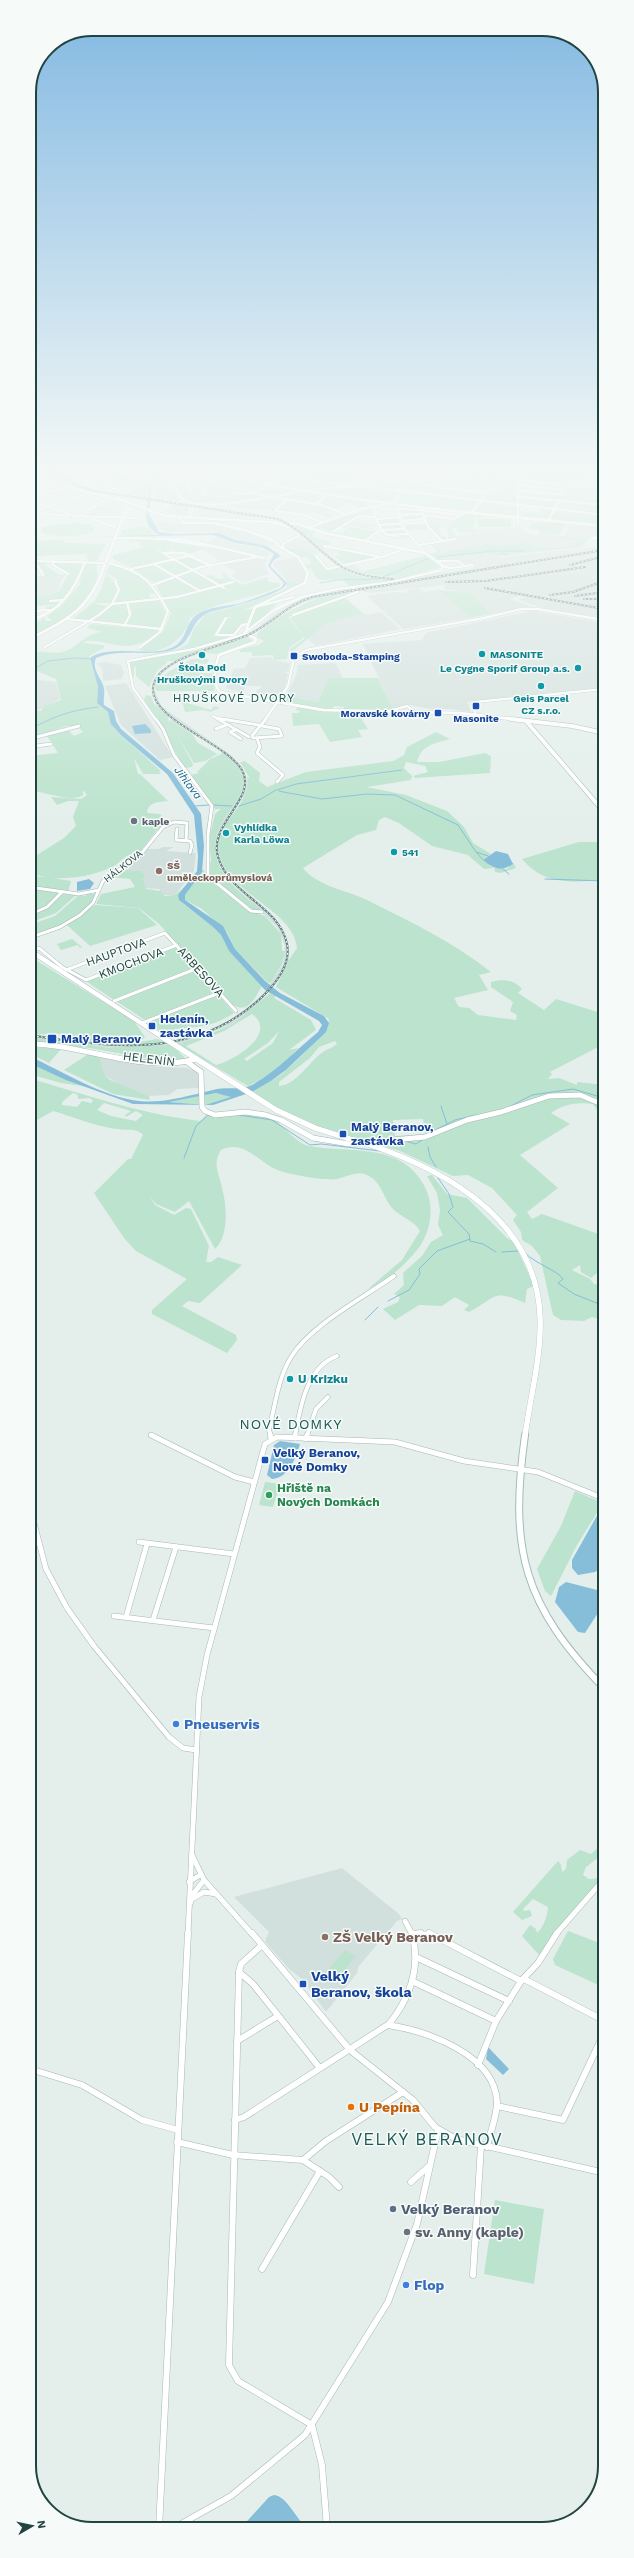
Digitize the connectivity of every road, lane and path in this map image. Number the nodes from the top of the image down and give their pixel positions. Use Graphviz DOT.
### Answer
graph roads {
  1 [pos="76,585"];
  2 [pos="98,585"];
  3 [pos="117,585"];
  4 [pos="153,585"];
  5 [pos="190,585"];
  6 [pos="302,585"];
  7 [pos="367,585"];
  8 [pos="219,586"];
  9 [pos="224,588"];
  10 [pos="346,588"];
  11 [pos="353,588"];
  12 [pos="200,591"];
  13 [pos="161,599"];
  14 [pos="64,600"];
  15 [pos="50,601"];
  16 [pos="127,602"];
  17 [pos="112,604"];
  18 [pos="255,607"];
  19 [pos="53,610"];
  20 [pos="36,611"];
  21 [pos="293,615"];
  22 [pos="226,618"];
  23 [pos="36,619"];
  24 [pos="67,619"];
  25 [pos="598,619"];
  26 [pos="89,622"];
  27 [pos="248,624"];
  28 [pos="124,626"];
  29 [pos="162,629"];
  30 [pos="245,633"];
  31 [pos="36,636"];
  32 [pos="46,647"];
  33 [pos="139,648"];
  34 [pos="598,690"];
  35 [pos="278,702"];
  36 [pos="476,715"];
  37 [pos="213,716"];
  38 [pos="216,718"];
  39 [pos="236,721"];
  40 [pos="526,721"];
  41 [pos="226,725"];
  42 [pos="80,726"];
  43 [pos="261,726"];
  44 [pos="216,729"];
  45 [pos="235,730"];
  46 [pos="598,732"];
  47 [pos="36,737"];
  48 [pos="253,737"];
  49 [pos="241,739"];
  50 [pos="51,744"];
  51 [pos="36,746"];
  52 [pos="277,782"];
  53 [pos="598,805"];
  54 [pos="177,828"];
  55 [pos="186,840"];
  56 [pos="190,853"];
  57 [pos="36,888"];
  58 [pos="99,890"];
  59 [pos="62,892"];
  60 [pos="36,912"];
  61 [pos="262,912"];
  62 [pos="165,934"];
  63 [pos="36,935"];
  64 [pos="177,945"];
  65 [pos="36,949"];
  66 [pos="36,954"];
  67 [pos="198,968"];
  68 [pos="66,970"];
  69 [pos="219,993"];
  70 [pos="114,1001"];
  71 [pos="236,1012"];
  72 [pos="142,1023"];
  73 [pos="36,1045"];
  74 [pos="196,1059"];
  75 [pos="187,1062"];
  76 [pos="598,1102"];
  77 [pos="394,1276"];
  78 [pos="337,1356"];
  79 [pos="328,1396"];
  80 [pos="161,1433"];
  81 [pos="271,1438"];
  82 [pos="295,1438"];
  83 [pos="306,1439"];
  84 [pos="521,1470"];
  85 [pos="254,1482"];
  86 [pos="598,1496"];
  87 [pos="36,1530"];
  88 [pos="139,1542"];
  89 [pos="147,1544"];
  90 [pos="176,1547"];
  91 [pos="234,1554"];
  92 [pos="114,1616"];
  93 [pos="126,1617"];
  94 [pos="153,1620"];
  95 [pos="214,1628"];
  96 [pos="598,1681"];
  97 [pos="196,1750"];
  98 [pos="191,1848"];
  99 [pos="200,1875"];
  100 [pos="204,1880"];
  101 [pos="189,1882"];
  102 [pos="598,1886"];
  103 [pos="217,1894"];
  104 [pos="191,1900"];
  105 [pos="188,1914"];
  106 [pos="405,1921"];
  107 [pos="413,1934"];
  108 [pos="262,1945"];
  109 [pos="416,1956"];
  110 [pos="239,1972"];
  111 [pos="523,1980"];
  112 [pos="412,1981"];
  113 [pos="509,2001"];
  114 [pos="278,2016"];
  115 [pos="598,2018"];
  116 [pos="496,2021"];
  117 [pos="388,2025"];
  118 [pos="237,2040"];
  119 [pos="598,2046"];
  120 [pos="350,2050"];
  121 [pos="478,2065"];
  122 [pos="319,2067"];
  123 [pos="36,2071"];
  124 [pos="403,2092"];
  125 [pos="497,2106"];
  126 [pos="235,2120"];
  127 [pos="178,2130"];
  128 [pos="438,2130"];
  129 [pos="177,2142"];
  130 [pos="484,2146"];
  131 [pos="233,2155"];
  132 [pos="303,2160"];
  133 [pos="429,2166"];
  134 [pos="320,2171"];
  135 [pos="598,2172"];
  136 [pos="411,2182"];
  137 [pos="339,2187"];
  138 [pos="262,2269"];
  139 [pos="472,2275"];
  140 [pos="312,2424"];
  141 [pos="159,2522"];
  142 [pos="185,2522"];
  143 [pos="327,2522"];
  1 -- 14 [label="street"];
  2 -- 24 [label="street"];
  3 -- 17 [label="street"];
  4 -- 13 [label="street"];
  5 -- 12 [label="street"];
  6 -- 18 [label="street"];
  7 -- 11 [label="street"];
  8 -- 9 [label="street"];
  8 -- 12 [label="street"];
  10 -- 11 [label="street"];
  10 -- 18 [label="street"];
  10 -- 30 [label="street"];
  11 -- 21 [label="street"];
  12 -- 13 [label="street"];
  13 -- 16 [label="street"];
  13 -- 29 [label="street"];
  14 -- 15 [label="street"];
  14 -- 19 [label="street"];
  16 -- 17 [label="street"];
  16 -- 28 [label="street"];
  17 -- 26 [label="street"];
  18 -- 27 [label="street"];
  19 -- 20 [label="street"];
  19 -- 23 [label="street"];
  22 -- 27 [label="street"];
  24 -- 26 [label="street"];
  24 -- 31 [label="street"];
  25 -- 35 [label="street"];
  26 -- 28 [label="street"];
  26 -- 32 [label="street"];
  27 -- 30 [label="street"];
  28 -- 29 [label="street"];
  29 -- 33 [label="street"];
  30 -- 35 [label="street"];
  30 -- 61 [label="street"];
  34 -- 36 [label="street"];
  35 -- 36 [label="street"];
  35 -- 43 [label="street"];
  36 -- 40 [label="street"];
  37 -- 38 [label="street"];
  38 -- 39 [label="street"];
  38 -- 41 [label="street"];
  39 -- 41 [label="street"];
  39 -- 43 [label="street"];
  40 -- 46 [label="street"];
  40 -- 53 [label="street"];
  41 -- 44 [label="street"];
  41 -- 45 [label="street"];
  42 -- 47 [label="street"];
  43 -- 48 [label="street"];
  43 -- 48 [label="street"];
  45 -- 48 [label="street"];
  45 -- 49 [label="street"];
  48 -- 52 [label="street"];
  50 -- 51 [label="street"];
  54 -- 55 [label="street, HÁLKOVA"];
  55 -- 56 [label="street, HÁLKOVA"];
  55 -- 58 [label="street, HÁLKOVA"];
  57 -- 59 [label="street"];
  58 -- 59 [label="street"];
  58 -- 63 [label="street, HÁLKOVA"];
  59 -- 60 [label="street"];
  62 -- 64 [label="street, ARBESOVA"];
  62 -- 68 [label="street, HAUPTOVA"];
  64 -- 67 [label="street, ARBESOVA"];
  64 -- 68 [label="street, KMOCHOVA"];
  65 -- 68 [label="street"];
  66 -- 72 [label="main road"];
  67 -- 69 [label="street, ARBESOVA"];
  67 -- 70 [label="street"];
  69 -- 71 [label="street, ARBESOVA"];
  69 -- 72 [label="street"];
  72 -- 74 [label="main road, bridge"];
  73 -- 75 [label="street, HELENÍN"];
  74 -- 75 [label="street, HELENÍN"];
  74 -- 84 [label="main road, bridge"];
  75 -- 76 [label="street"];
  77 -- 81 [label="street"];
  78 -- 82 [label="street"];
  79 -- 83 [label="street"];
  80 -- 85 [label="street"];
  81 -- 82 [label="street"];
  81 -- 85 [label="street"];
  82 -- 83 [label="street"];
  83 -- 84 [label="street"];
  84 -- 86 [label="street"];
  84 -- 96 [label="main road"];
  85 -- 91 [label="street"];
  87 -- 97 [label="street"];
  88 -- 89 [label="street"];
  89 -- 90 [label="street"];
  89 -- 93 [label="street"];
  90 -- 91 [label="street"];
  90 -- 94 [label="street"];
  91 -- 95 [label="street"];
  92 -- 93 [label="street"];
  93 -- 94 [label="street"];
  94 -- 95 [label="street"];
  95 -- 97 [label="street"];
  97 -- 98 [label="street"];
  98 -- 99 [label="street"];
  98 -- 101 [label="street"];
  99 -- 100 [label="street"];
  99 -- 101 [label="street"];
  100 -- 103 [label="street"];
  100 -- 104 [label="street"];
  101 -- 105 [label="street"];
  102 -- 111 [label="street"];
  103 -- 104 [label="street"];
  103 -- 108 [label="street"];
  104 -- 105 [label="street"];
  105 -- 127 [label="street"];
  106 -- 107 [label="street"];
  107 -- 109 [label="street"];
  107 -- 111 [label="street"];
  108 -- 110 [label="street"];
  108 -- 120 [label="street"];
  109 -- 112 [label="street"];
  109 -- 113 [label="street"];
  110 -- 114 [label="street"];
  110 -- 118 [label="street"];
  111 -- 113 [label="street"];
  111 -- 115 [label="street"];
  112 -- 116 [label="street"];
  112 -- 117 [label="street"];
  113 -- 116 [label="street"];
  114 -- 118 [label="street"];
  114 -- 122 [label="street"];
  116 -- 121 [label="street"];
  117 -- 120 [label="street"];
  117 -- 121 [label="street"];
  118 -- 126 [label="street"];
  119 -- 125 [label="street"];
  120 -- 122 [label="street"];
  120 -- 124 [label="street"];
  121 -- 125 [label="street"];
  122 -- 126 [label="street"];
  123 -- 127 [label="street"];
  124 -- 128 [label="street"];
  124 -- 132 [label="street"];
  125 -- 130 [label="street"];
  126 -- 131 [label="street"];
  127 -- 129 [label="street"];
  128 -- 130 [label="street"];
  128 -- 133 [label="street"];
  129 -- 131 [label="street"];
  129 -- 141 [label="street"];
  130 -- 135 [label="street"];
  130 -- 139 [label="street"];
  131 -- 132 [label="street"];
  131 -- 140 [label="street"];
  132 -- 134 [label="street"];
  133 -- 136 [label="street"];
  133 -- 140 [label="street"];
  134 -- 137 [label="street"];
  134 -- 138 [label="street"];
  140 -- 142 [label="street"];
  140 -- 143 [label="street"];
}
